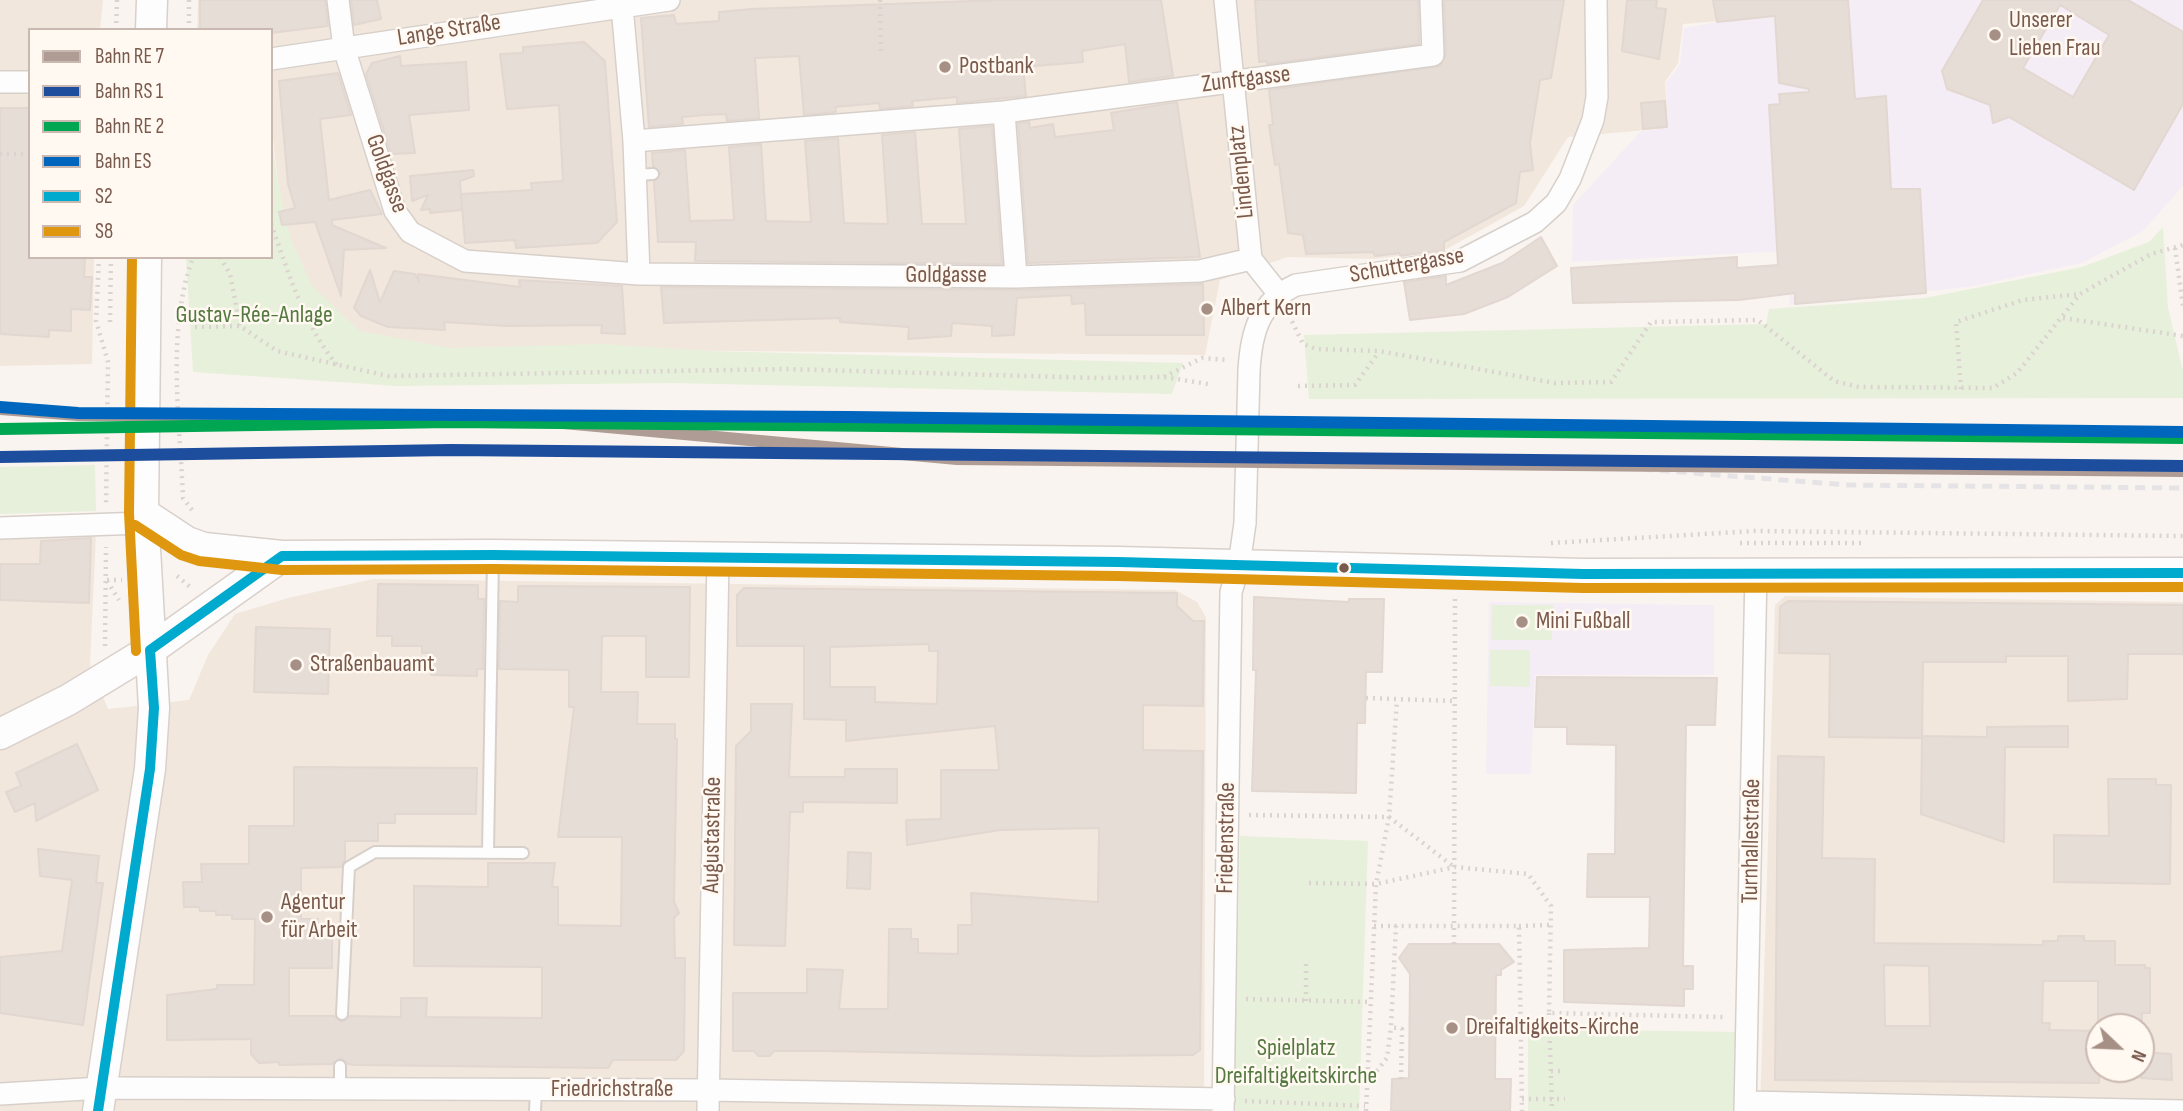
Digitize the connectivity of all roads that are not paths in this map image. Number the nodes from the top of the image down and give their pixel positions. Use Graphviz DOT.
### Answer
graph roads {
  1 [pos="152,0"];
  2 [pos="338,0"];
  3 [pos="669,0"];
  4 [pos="1225,0"];
  5 [pos="1431,0"];
  6 [pos="1597,0"];
  7 [pos="622,6"];
  8 [pos="554,7"];
  9 [pos="151,28"];
  10 [pos="344,48"];
  11 [pos="273,60"];
  12 [pos="1233,81"];
  13 [pos="0,82"];
  14 [pos="28,82"];
  15 [pos="1004,112"];
  16 [pos="634,141"];
  17 [pos="1251,258"];
  18 [pos="146,259"];
  19 [pos="639,274"];
  20 [pos="1016,276"];
  21 [pos="1278,293"];
  22 [pos="143,518"];
  23 [pos="0,528"];
  24 [pos="1242,543"];
  25 [pos="493,555"];
  26 [pos="282,556"];
  27 [pos="718,558"];
  28 [pos="1756,571"];
  29 [pos="2183,573"];
  30 [pos="150,650"];
  31 [pos="0,734"];
  32 [pos="488,852"];
  33 [pos="523,853"];
  34 [pos="342,1014"];
  35 [pos="340,1066"];
  36 [pos="340,1091"];
  37 [pos="0,1094"];
  38 [pos="100,1100"];
  39 [pos="535,1101"];
  40 [pos="708,1101"];
  41 [pos="1223,1105"];
  42 [pos="1746,1107"];
  43 [pos="2183,1111"];
  1 -- 9 [label="street"];
  2 -- 10 [label="street, Goldgasse"];
  3 -- 7 [label="street, Lange Straße"];
  4 -- 12 [label="street, Lindenplatz"];
  5 -- 12 [label="street, Zunftgasse"];
  6 -- 21 [label="street, Schuttergasse"];
  7 -- 8 [label="street, Lange Straße"];
  7 -- 16 [label="street"];
  8 -- 10 [label="street, Lange Straße"];
  10 -- 11 [label="street, Lange Straße"];
  10 -- 19 [label="street, Goldgasse"];
  12 -- 15 [label="street, Zunftgasse"];
  12 -- 17 [label="street, Lindenplatz"];
  13 -- 14 [label="street"];
  15 -- 16 [label="street, Zunftgasse"];
  15 -- 20 [label="street"];
  16 -- 19 [label="street"];
  17 -- 20 [label="street, Goldgasse"];
  17 -- 21 [label="street"];
  18 -- 22 [label="street"];
  19 -- 20 [label="street, Goldgasse"];
  21 -- 24 [label="street, bridge"];
  22 -- 23 [label="street"];
  22 -- 26 [label="street"];
  22 -- 30 [label="street"];
  24 -- 27 [label="street"];
  24 -- 28 [label="street"];
  24 -- 41 [label="street, Friedenstraße"];
  25 -- 26 [label="street"];
  25 -- 27 [label="street"];
  25 -- 32 [label="lane"];
  26 -- 30 [label="street"];
  27 -- 40 [label="street, Augustastraße"];
  28 -- 29 [label="street"];
  28 -- 42 [label="street, Turnhallestraße"];
  30 -- 31 [label="street"];
  30 -- 38 [label="street"];
  32 -- 33 [label="lane"];
  32 -- 34 [label="lane"];
  35 -- 36 [label="lane"];
  36 -- 38 [label="street, Friedrichstraße"];
  36 -- 39 [label="street, Friedrichstraße"];
  37 -- 38 [label="street, Friedrichstraße"];
  39 -- 40 [label="street, Friedrichstraße"];
  40 -- 41 [label="street, Friedrichstraße"];
  42 -- 43 [label="street"];
}
